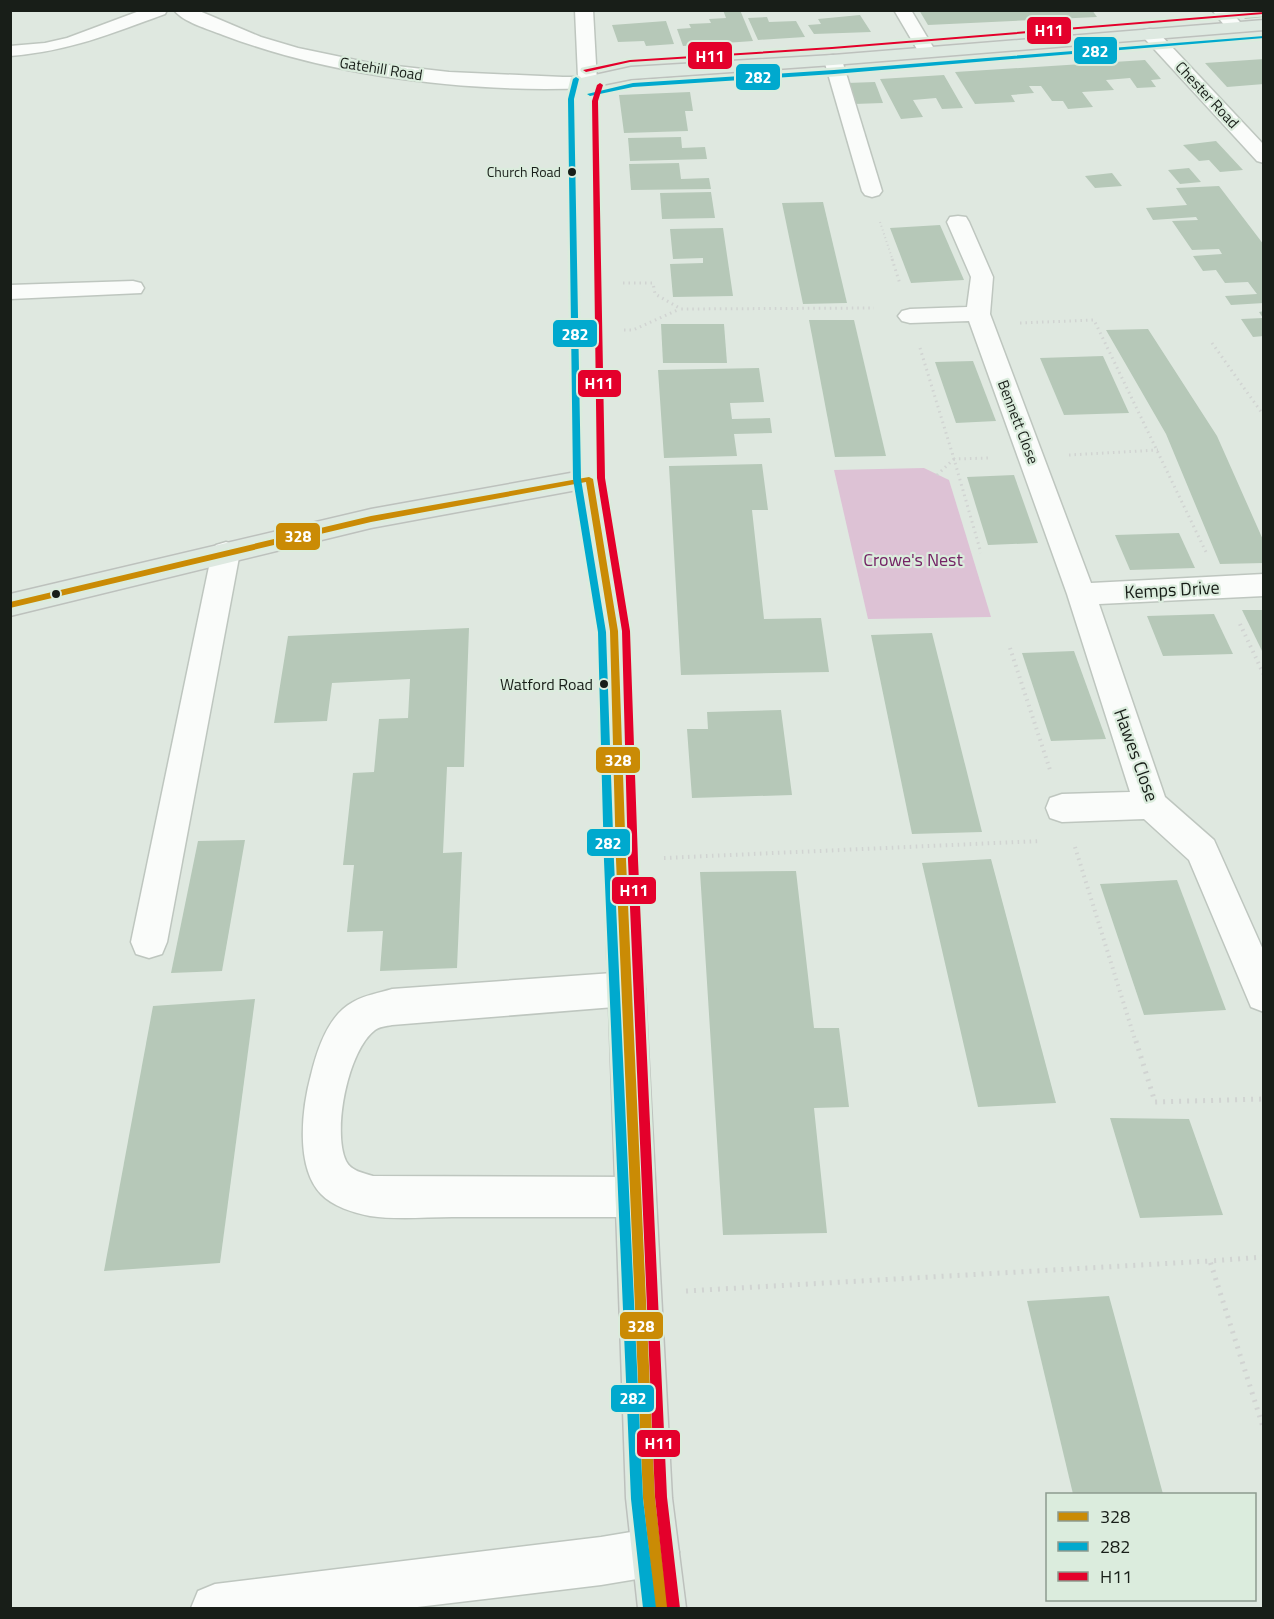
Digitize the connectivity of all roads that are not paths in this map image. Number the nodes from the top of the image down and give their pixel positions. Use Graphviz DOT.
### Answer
graph roads {
  1 [pos="159,10"];
  2 [pos="182,10"];
  3 [pos="584,10"];
  4 [pos="902,10"];
  5 [pos="1220,10"];
  6 [pos="1263,25"];
  7 [pos="1235,27"];
  8 [pos="1150,34"];
  9 [pos="10,51"];
  10 [pos="927,52"];
  11 [pos="833,60"];
  12 [pos="588,82"];
  13 [pos="1263,157"];
  14 [pos="872,191"];
  15 [pos="958,222"];
  16 [pos="133,288"];
  17 [pos="10,292"];
  18 [pos="910,316"];
  19 [pos="980,319"];
  20 [pos="589,479"];
  21 [pos="226,552"];
  22 [pos="1263,585"];
  23 [pos="1081,594"];
  24 [pos="10,605"];
  25 [pos="1151,805"];
  26 [pos="1062,808"];
  27 [pos="149,942"];
  28 [pos="627,989"];
  29 [pos="1263,995"];
  30 [pos="635,1197"];
  31 [pos="655,1552"];
  32 [pos="215,1608"];
  33 [pos="662,1608"];
  1 -- 9 [label="street"];
  2 -- 12 [label="street, Gatehill Road"];
  3 -- 12 [label="street"];
  4 -- 10 [label="street"];
  5 -- 7 [label="street"];
  6 -- 7 [label="main road"];
  7 -- 8 [label="main road"];
  8 -- 10 [label="main road"];
  8 -- 13 [label="street, Chester Road"];
  10 -- 11 [label="main road"];
  11 -- 12 [label="main road"];
  11 -- 14 [label="street"];
  12 -- 20 [label="main road"];
  15 -- 19 [label="street"];
  16 -- 17 [label="street"];
  18 -- 19 [label="street"];
  19 -- 23 [label="street, Bennett Close"];
  20 -- 21 [label="main road"];
  20 -- 28 [label="main road"];
  21 -- 24 [label="main road"];
  21 -- 27 [label="street"];
  22 -- 23 [label="street, Kemps Drive"];
  23 -- 25 [label="street, Hawes Close"];
  25 -- 26 [label="street"];
  25 -- 29 [label="street, Hawes Close"];
  28 -- 30 [label="main road"];
  28 -- 30 [label="street"];
  30 -- 31 [label="main road"];
  31 -- 32 [label="street"];
  31 -- 33 [label="main road"];
}
